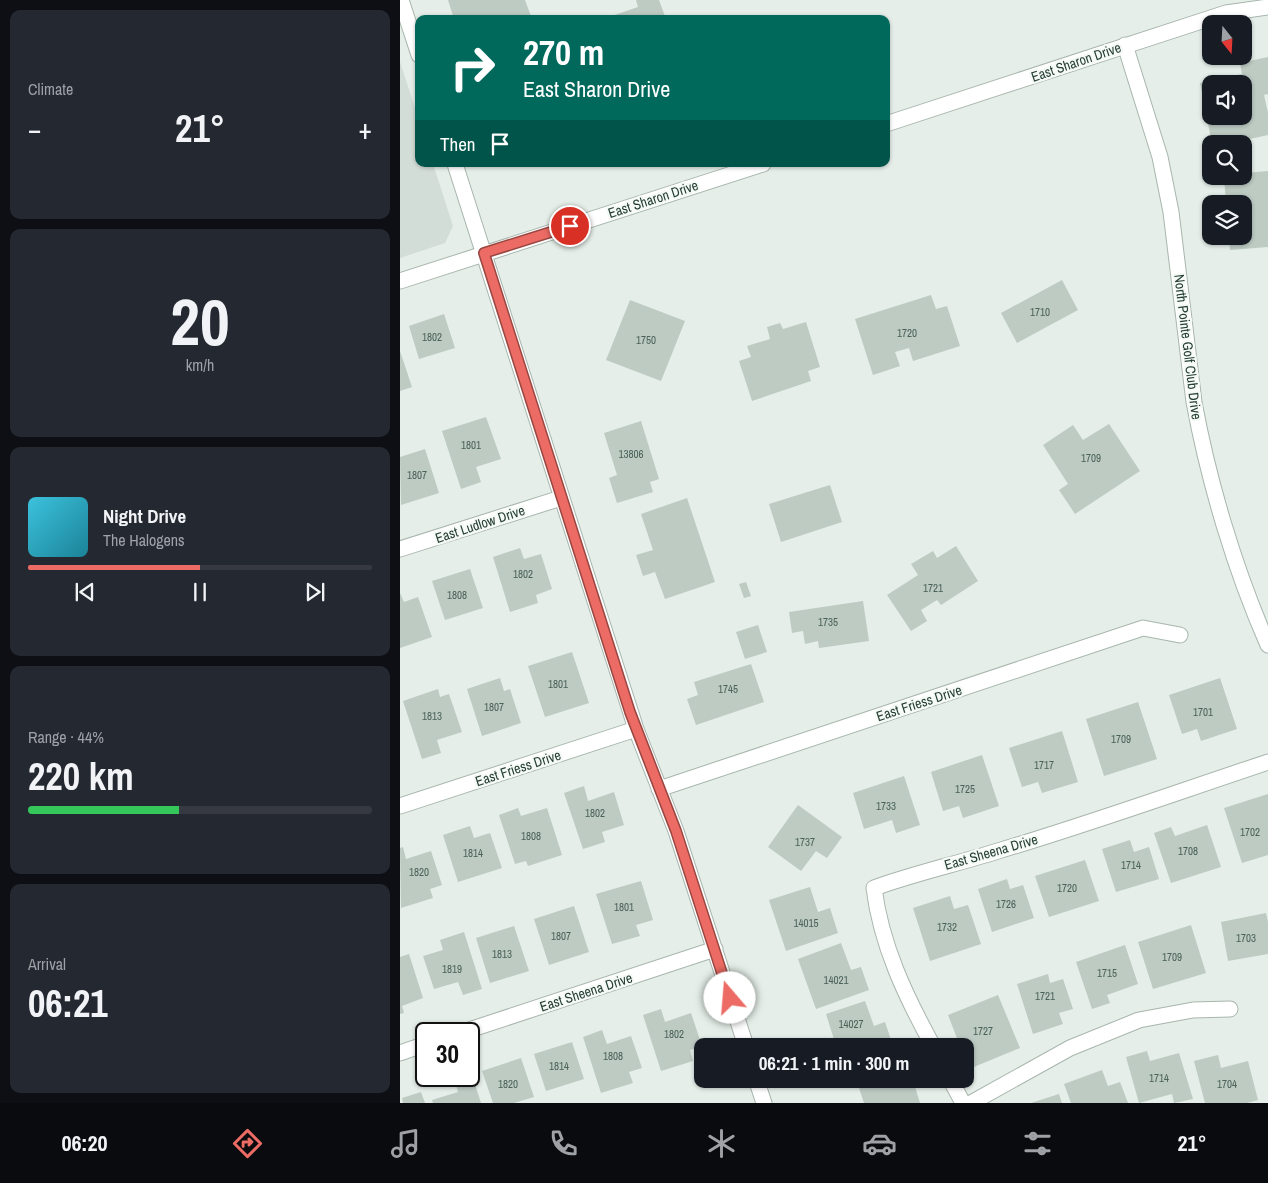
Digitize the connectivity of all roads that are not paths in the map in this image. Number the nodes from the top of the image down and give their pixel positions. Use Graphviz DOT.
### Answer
graph roads {
  1 [pos="401,0"];
  2 [pos="1268,7"];
  3 [pos="415,42"];
  4 [pos="1125,45"];
  5 [pos="890,123"];
  6 [pos="456,167"];
  7 [pos="753,167"];
  8 [pos="484,253"];
  9 [pos="400,281"];
  10 [pos="561,498"];
  11 [pos="400,549"];
  12 [pos="1180,635"];
  13 [pos="1268,645"];
  14 [pos="636,729"];
  15 [pos="1268,762"];
  16 [pos="659,789"];
  17 [pos="400,806"];
  18 [pos="715,949"];
  19 [pos="1230,1009"];
  20 [pos="480,1026"];
  21 [pos="743,1038"];
  22 [pos="929,1038"];
  23 [pos="415,1047"];
  24 [pos="400,1052"];
  25 [pos="759,1088"];
  26 [pos="955,1088"];
  27 [pos="764,1103"];
  28 [pos="963,1103"];
  29 [pos="971,1103"];
  1 -- 3 [label="street"];
  2 -- 4 [label="street, East Sharon Drive"];
  4 -- 5 [label="street, East Sharon Drive"];
  4 -- 13 [label="street, North Pointe Golf Club Drive"];
  6 -- 8 [label="street"];
  7 -- 8 [label="street, East Sharon Drive"];
  8 -- 9 [label="street, East Sharon Drive"];
  8 -- 10 [label="street"];
  10 -- 11 [label="street, East Ludlow Drive"];
  10 -- 14 [label="street"];
  12 -- 16 [label="street, East Friess Drive"];
  14 -- 16 [label="street"];
  14 -- 17 [label="street, East Friess Drive"];
  15 -- 22 [label="street, East Sheena Drive"];
  16 -- 18 [label="street"];
  18 -- 20 [label="street, East Sheena Drive"];
  18 -- 21 [label="street"];
  19 -- 29 [label="street"];
  23 -- 24 [label="street"];
  25 -- 27 [label="street"];
  26 -- 28 [label="street"];
}
